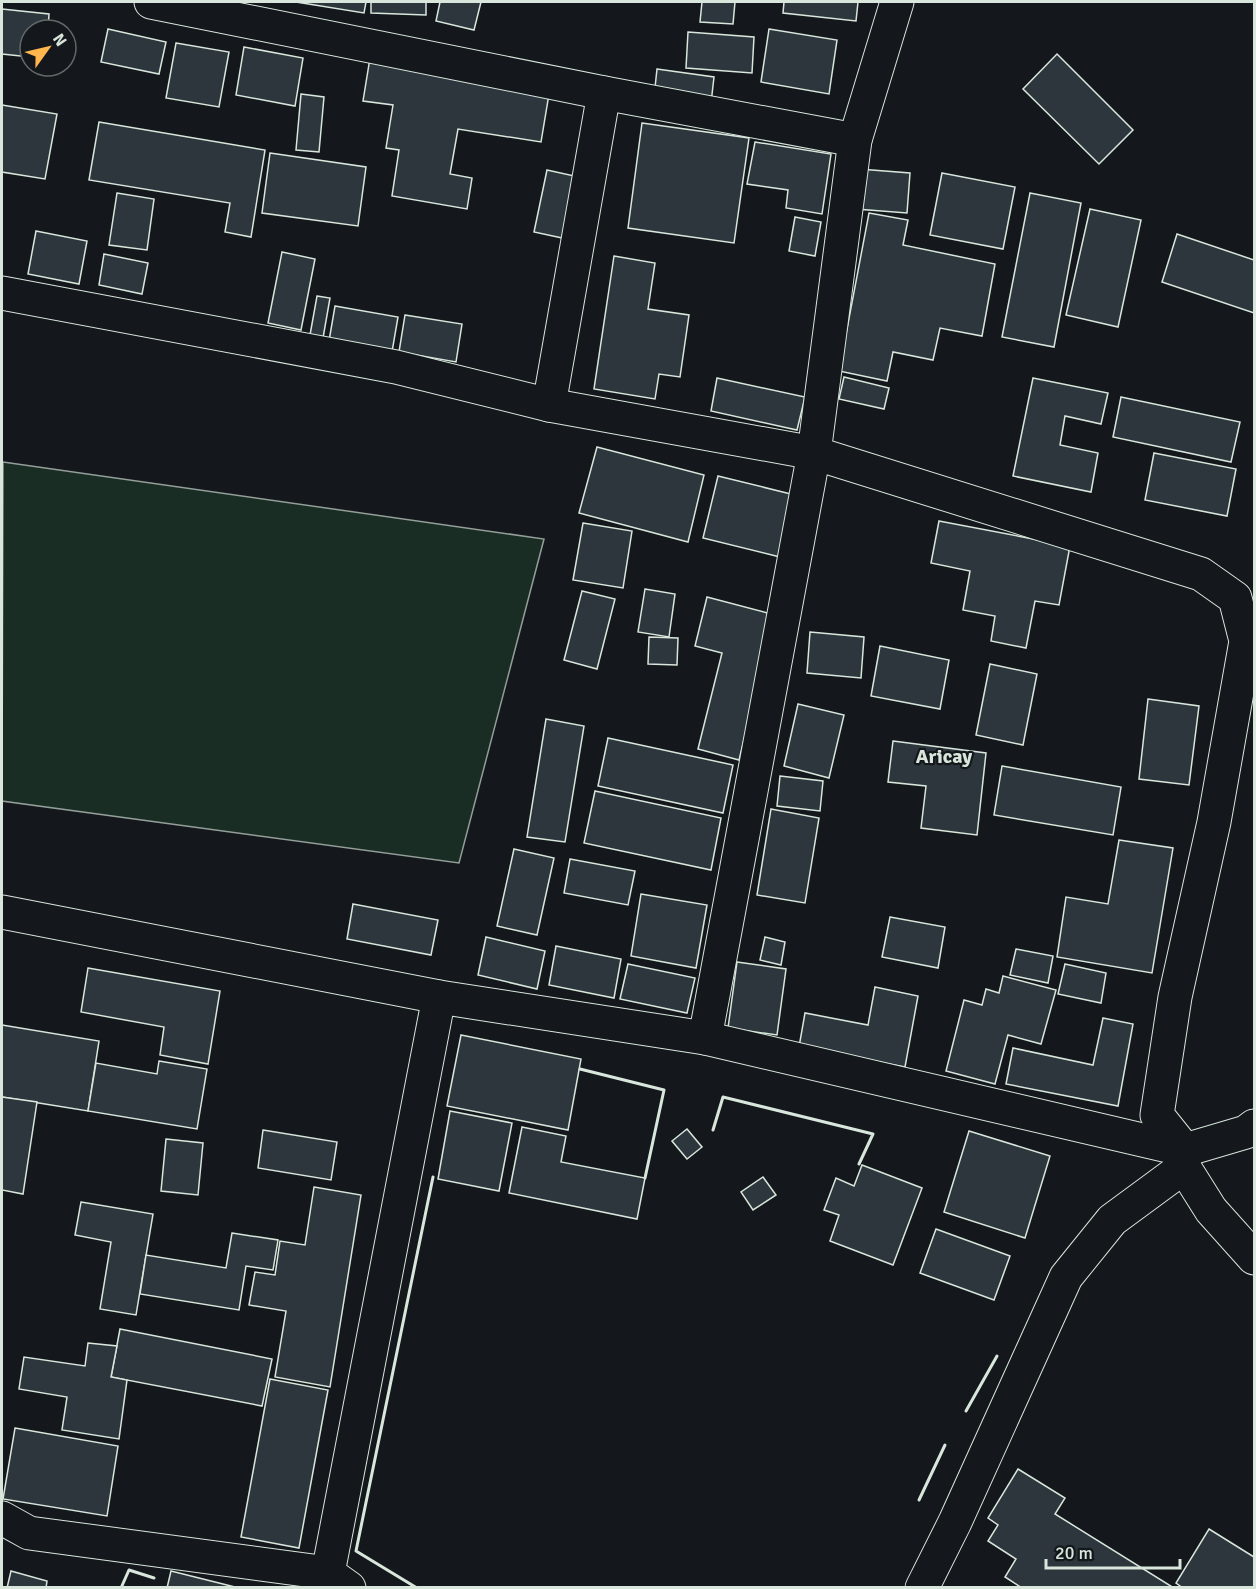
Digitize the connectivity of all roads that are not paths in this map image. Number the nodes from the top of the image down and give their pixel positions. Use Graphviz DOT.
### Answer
graph roads {
  1 [pos="151,2"];
  2 [pos="897,2"];
  3 [pos="604,93"];
  4 [pos="855,140"];
  5 [pos="2,293"];
  6 [pos="549,405"];
  7 [pos="814,453"];
  8 [pos="2,912"];
  9 [pos="439,997"];
  10 [pos="705,1038"];
  11 [pos="1254,1126"];
  12 [pos="1184,1159"];
  13 [pos="1254,1258"];
  14 [pos="2,1518"];
  15 [pos="338,1580"];
  16 [pos="922,1587"];
  1 -- 3 [label="street"];
  2 -- 4 [label="street"];
  3 -- 4 [label="street"];
  3 -- 6 [label="street"];
  4 -- 7 [label="street"];
  5 -- 6 [label="street"];
  6 -- 7 [label="street"];
  7 -- 10 [label="street"];
  7 -- 12 [label="street"];
  8 -- 9 [label="street"];
  9 -- 10 [label="street"];
  9 -- 15 [label="street"];
  10 -- 12 [label="street"];
  11 -- 12 [label="street"];
  12 -- 13 [label="street"];
  12 -- 16 [label="street"];
  14 -- 15 [label="street"];
}
